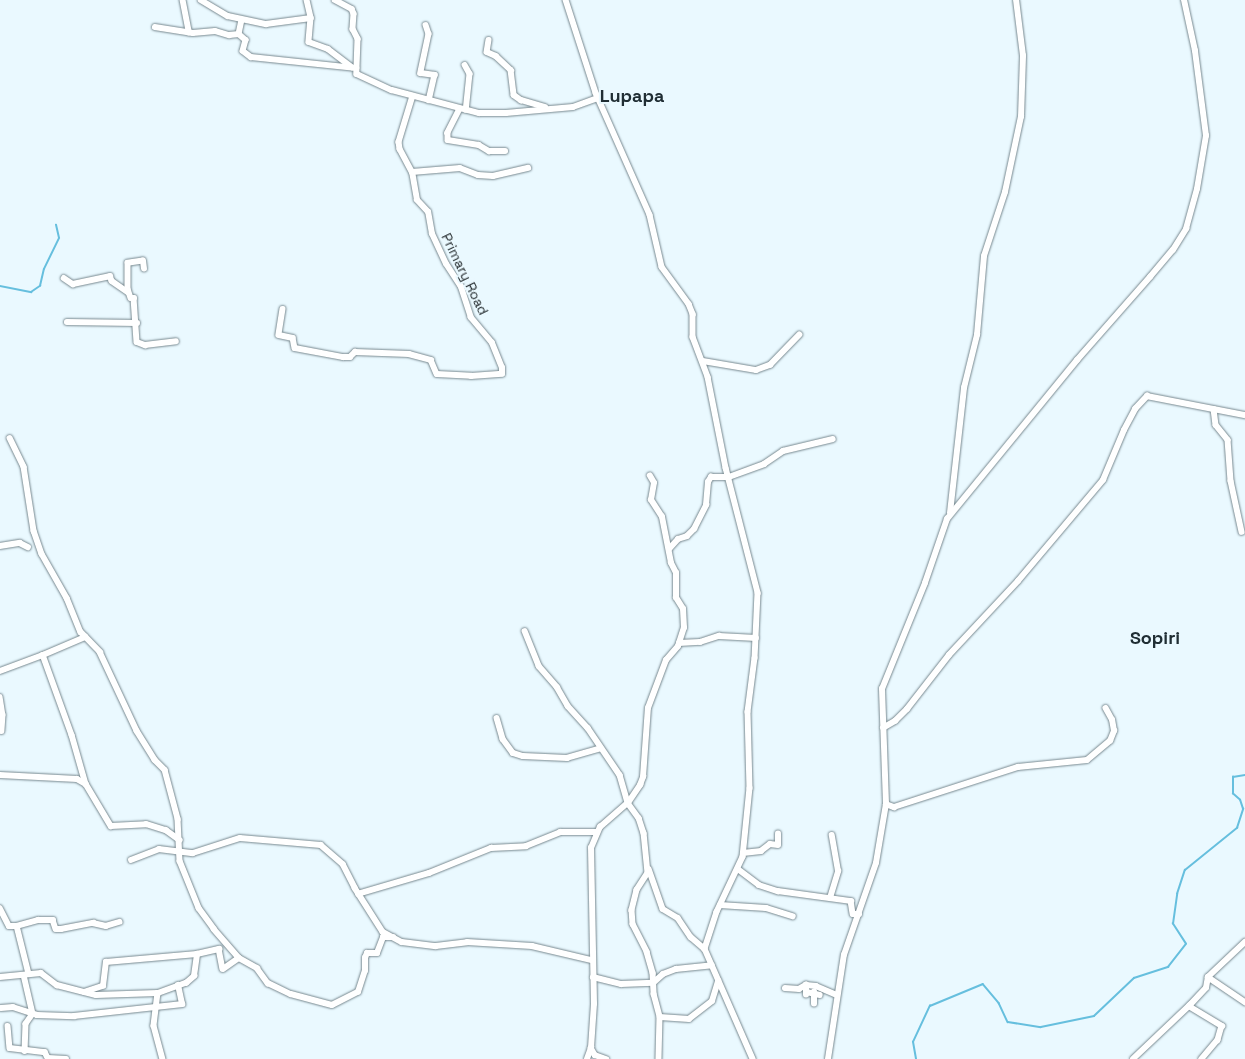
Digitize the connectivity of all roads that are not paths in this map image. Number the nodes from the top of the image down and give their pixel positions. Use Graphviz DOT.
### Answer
graph roads {
  1 [pos="183,0"];
  2 [pos="201,0"];
  3 [pos="307,0"];
  4 [pos="335,0"];
  5 [pos="566,0"];
  6 [pos="1016,0"];
  7 [pos="1184,0"];
  8 [pos="311,18"];
  9 [pos="242,20"];
  10 [pos="426,25"];
  11 [pos="155,28"];
  12 [pos="189,32"];
  13 [pos="239,34"];
  14 [pos="489,40"];
  15 [pos="465,65"];
  16 [pos="354,67"];
  17 [pos="413,96"];
  18 [pos="598,98"];
  19 [pos="429,100"];
  20 [pos="549,108"];
  21 [pos="460,109"];
  22 [pos="466,110"];
  23 [pos="505,151"];
  24 [pos="528,168"];
  25 [pos="412,172"];
  26 [pos="144,269"];
  27 [pos="64,278"];
  28 [pos="129,292"];
  29 [pos="283,309"];
  30 [pos="67,322"];
  31 [pos="137,323"];
  32 [pos="799,335"];
  33 [pos="176,341"];
  34 [pos="703,361"];
  35 [pos="1214,409"];
  36 [pos="1245,415"];
  37 [pos="10,438"];
  38 [pos="833,439"];
  39 [pos="650,476"];
  40 [pos="729,477"];
  41 [pos="950,514"];
  42 [pos="1242,532"];
  43 [pos="0,546"];
  44 [pos="28,547"];
  45 [pos="669,549"];
  46 [pos="525,631"];
  47 [pos="85,638"];
  48 [pos="756,638"];
  49 [pos="679,643"];
  50 [pos="43,655"];
  51 [pos="0,671"];
  52 [pos="0,697"];
  53 [pos="1106,709"];
  54 [pos="497,718"];
  55 [pos="883,728"];
  56 [pos="2,730"];
  57 [pos="601,748"];
  58 [pos="0,776"];
  59 [pos="85,782"];
  60 [pos="628,802"];
  61 [pos="886,804"];
  62 [pos="597,832"];
  63 [pos="778,834"];
  64 [pos="832,836"];
  65 [pos="180,840"];
  66 [pos="179,852"];
  67 [pos="744,853"];
  68 [pos="131,860"];
  69 [pos="648,868"];
  70 [pos="738,869"];
  71 [pos="358,894"];
  72 [pos="830,898"];
  73 [pos="720,905"];
  74 [pos="0,908"];
  75 [pos="859,914"];
  76 [pos="793,916"];
  77 [pos="119,922"];
  78 [pos="17,926"];
  79 [pos="393,937"];
  80 [pos="1245,942"];
  81 [pos="705,949"];
  82 [pos="197,954"];
  83 [pos="239,958"];
  84 [pos="592,960"];
  85 [pos="712,966"];
  86 [pos="26,975"];
  87 [pos="593,977"];
  88 [pos="1208,977"];
  89 [pos="0,978"];
  90 [pos="718,981"];
  91 [pos="653,982"];
  92 [pos="178,985"];
  93 [pos="806,985"];
  94 [pos="785,988"];
  95 [pos="84,992"];
  96 [pos="814,992"];
  97 [pos="148,993"];
  98 [pos="158,993"];
  99 [pos="820,995"];
  100 [pos="838,995"];
  101 [pos="156,1000"];
  102 [pos="1245,1002"];
  103 [pos="814,1004"];
  104 [pos="1189,1006"];
  105 [pos="1,1008"];
  106 [pos="157,1008"];
  107 [pos="33,1014"];
  108 [pos="660,1017"];
  109 [pos="8,1026"];
  110 [pos="591,1048"];
  111 [pos="25,1051"];
  112 [pos="66,1059"];
  113 [pos="163,1059"];
  114 [pos="587,1059"];
  115 [pos="606,1059"];
  116 [pos="659,1059"];
  117 [pos="753,1059"];
  118 [pos="828,1059"];
  119 [pos="1133,1059"];
  120 [pos="1202,1059"];
  1 -- 12 [label="street"];
  2 -- 9 [label="street"];
  3 -- 8 [label="street"];
  4 -- 16 [label="street"];
  5 -- 18 [label="street"];
  6 -- 41 [label="street"];
  7 -- 41 [label="street"];
  8 -- 9 [label="street"];
  8 -- 16 [label="street"];
  9 -- 13 [label="street"];
  10 -- 19 [label="street"];
  11 -- 12 [label="street"];
  12 -- 13 [label="street"];
  13 -- 16 [label="street"];
  14 -- 20 [label="street"];
  15 -- 22 [label="street"];
  16 -- 17 [label="street"];
  17 -- 19 [label="street"];
  17 -- 25 [label="street"];
  18 -- 20 [label="street"];
  18 -- 34 [label="street"];
  19 -- 21 [label="street"];
  20 -- 22 [label="street"];
  21 -- 22 [label="street"];
  21 -- 23 [label="street"];
  24 -- 25 [label="street"];
  25 -- 29 [label="street, Primary Road"];
  26 -- 28 [label="street"];
  27 -- 28 [label="street"];
  28 -- 31 [label="street"];
  30 -- 31 [label="street"];
  31 -- 33 [label="street"];
  32 -- 34 [label="street"];
  34 -- 40 [label="street"];
  35 -- 36 [label="street"];
  35 -- 42 [label="street"];
  35 -- 55 [label="street"];
  37 -- 47 [label="street"];
  38 -- 40 [label="street"];
  39 -- 45 [label="street"];
  40 -- 45 [label="street"];
  40 -- 48 [label="street"];
  41 -- 55 [label="street"];
  43 -- 44 [label="street"];
  45 -- 49 [label="street"];
  46 -- 57 [label="street"];
  47 -- 50 [label="street"];
  47 -- 65 [label="street"];
  48 -- 49 [label="street"];
  48 -- 67 [label="street"];
  49 -- 60 [label="street"];
  50 -- 51 [label="street"];
  50 -- 59 [label="street"];
  52 -- 56 [label="street"];
  53 -- 61 [label="street"];
  54 -- 57 [label="street"];
  55 -- 61 [label="street"];
  57 -- 60 [label="street"];
  58 -- 59 [label="street"];
  59 -- 65 [label="street"];
  60 -- 62 [label="street"];
  60 -- 69 [label="street"];
  61 -- 75 [label="street"];
  62 -- 71 [label="street"];
  62 -- 84 [label="street"];
  63 -- 67 [label="street"];
  64 -- 72 [label="street"];
  65 -- 66 [label="street"];
  66 -- 68 [label="street"];
  66 -- 71 [label="street"];
  66 -- 83 [label="street"];
  67 -- 70 [label="street"];
  69 -- 81 [label="street"];
  69 -- 91 [label="street"];
  70 -- 72 [label="street"];
  70 -- 73 [label="street"];
  71 -- 79 [label="street"];
  72 -- 75 [label="street"];
  73 -- 76 [label="street"];
  73 -- 81 [label="street"];
  74 -- 78 [label="street"];
  75 -- 100 [label="street"];
  77 -- 78 [label="street"];
  78 -- 86 [label="street"];
  79 -- 83 [label="street"];
  79 -- 84 [label="street"];
  80 -- 88 [label="street"];
  81 -- 85 [label="street"];
  82 -- 83 [label="street"];
  82 -- 92 [label="street"];
  82 -- 95 [label="street"];
  84 -- 87 [label="street"];
  85 -- 90 [label="street"];
  85 -- 91 [label="street"];
  86 -- 89 [label="street"];
  86 -- 95 [label="street"];
  86 -- 107 [label="street"];
  87 -- 91 [label="street"];
  87 -- 110 [label="street"];
  88 -- 102 [label="street"];
  88 -- 104 [label="street"];
  90 -- 108 [label="street"];
  90 -- 117 [label="street"];
  91 -- 108 [label="street"];
  92 -- 98 [label="street"];
  92 -- 106 [label="street"];
  93 -- 94 [label="street"];
  93 -- 96 [label="street"];
  93 -- 100 [label="street"];
  95 -- 97 [label="street"];
  96 -- 99 [label="street"];
  96 -- 103 [label="street"];
  97 -- 98 [label="street"];
  97 -- 101 [label="street"];
  98 -- 101 [label="street"];
  100 -- 118 [label="street"];
  101 -- 106 [label="street"];
  104 -- 119 [label="street"];
  104 -- 120 [label="street"];
  105 -- 107 [label="street"];
  106 -- 107 [label="street"];
  106 -- 113 [label="street"];
  107 -- 111 [label="street"];
  108 -- 116 [label="street"];
  109 -- 111 [label="street"];
  110 -- 114 [label="street"];
  110 -- 115 [label="street"];
  111 -- 112 [label="street"];
}
